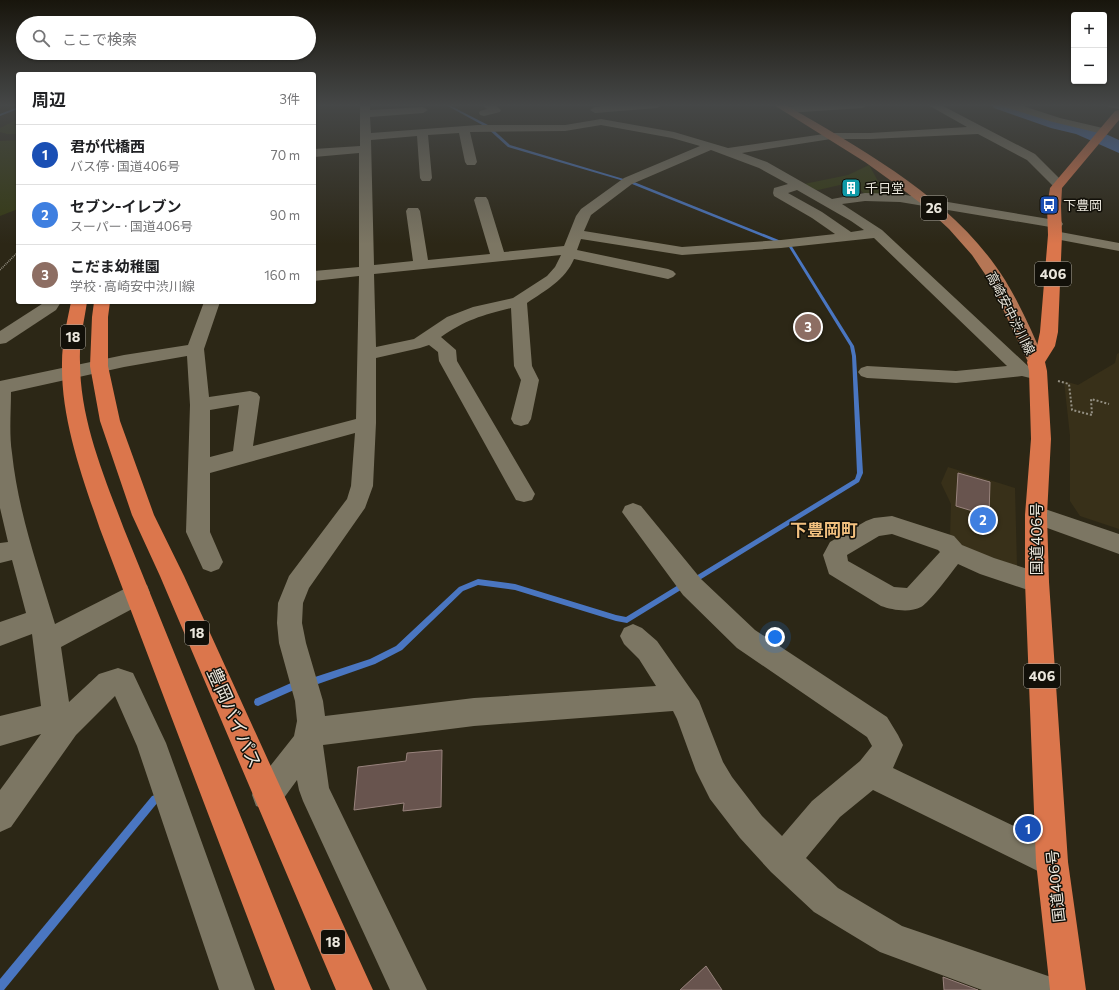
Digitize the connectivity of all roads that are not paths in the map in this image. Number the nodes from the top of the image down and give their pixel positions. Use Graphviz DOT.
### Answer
graph roads {
  1 [pos="365,151"];
  2 [pos="424,151"];
  3 [pos="469,151"];
  4 [pos="699,151"];
  5 [pos="733,151"];
  6 [pos="854,151"];
  7 [pos="1020,151"];
  8 [pos="1088,151"];
  9 [pos="728,152"];
  10 [pos="471,162"];
  11 [pos="426,178"];
  12 [pos="1058,184"];
  13 [pos="800,185"];
  14 [pos="481,200"];
  15 [pos="928,202"];
  16 [pos="831,203"];
  17 [pos="413,211"];
  18 [pos="1055,230"];
  19 [pos="877,232"];
  20 [pos="576,234"];
  21 [pos="848,236"];
  22 [pos="1119,247"];
  23 [pos="569,252"];
  24 [pos="498,256"];
  25 [pos="421,264"];
  26 [pos="367,270"];
  27 [pos="668,274"];
  28 [pos="316,276"];
  29 [pos="520,301"];
  30 [pos="52,304"];
  31 [pos="79,304"];
  32 [pos="102,304"];
  33 [pos="211,304"];
  34 [pos="430,337"];
  35 [pos="0,339"];
  36 [pos="195,349"];
  37 [pos="367,354"];
  38 [pos="99,366"];
  39 [pos="71,372"];
  40 [pos="867,372"];
  41 [pos="1038,372"];
  42 [pos="1,387"];
  43 [pos="200,405"];
  44 [pos="521,419"];
  45 [pos="366,423"];
  46 [pos="243,456"];
  47 [pos="198,468"];
  48 [pos="3,486"];
  49 [pos="524,494"];
  50 [pos="633,512"];
  51 [pos="1036,515"];
  52 [pos="1119,544"];
  53 [pos="10,551"];
  54 [pos="954,552"];
  55 [pos="211,562"];
  56 [pos="1036,582"];
  57 [pos="138,593"];
  58 [pos="43,630"];
  59 [pos="0,634"];
  60 [pos="633,636"];
  61 [pos="679,696"];
  62 [pos="62,721"];
  63 [pos="0,731"];
  64 [pos="310,737"];
  65 [pos="871,773"];
  66 [pos="267,795"];
  67 [pos="0,816"];
  68 [pos="783,860"];
  69 [pos="1052,862"];
  70 [pos="237,990"];
  71 [pos="293,990"];
  72 [pos="355,990"];
  73 [pos="409,990"];
  74 [pos="1038,990"];
  75 [pos="1068,990"];
  1 -- 26 [label="street"];
  2 -- 11 [label="street"];
  3 -- 10 [label="street"];
  4 -- 20 [label="street"];
  5 -- 9 [label="street"];
  6 -- 15 [label="main road, 高崎安中渋川線 / 26"];
  7 -- 12 [label="street"];
  8 -- 12 [label="highway"];
  9 -- 13 [label="street"];
  12 -- 18 [label="highway, 406"];
  13 -- 16 [label="street"];
  13 -- 21 [label="street"];
  14 -- 24 [label="street"];
  15 -- 16 [label="street"];
  15 -- 18 [label="street"];
  15 -- 41 [label="main road, 高崎安中渋川線 / 26"];
  16 -- 19 [label="street"];
  17 -- 25 [label="street"];
  18 -- 22 [label="street"];
  18 -- 41 [label="highway, 406"];
  19 -- 21 [label="street"];
  19 -- 41 [label="street"];
  20 -- 21 [label="street"];
  20 -- 23 [label="street"];
  23 -- 24 [label="street"];
  23 -- 27 [label="street"];
  23 -- 29 [label="street"];
  24 -- 25 [label="street"];
  25 -- 26 [label="street"];
  26 -- 28 [label="street"];
  26 -- 37 [label="street"];
  29 -- 34 [label="street"];
  29 -- 44 [label="street"];
  30 -- 35 [label="street"];
  31 -- 39 [label="highway, 18"];
  32 -- 38 [label="highway, 豊岡バイパス / 18"];
  33 -- 36 [label="street"];
  34 -- 37 [label="street"];
  34 -- 49 [label="street"];
  36 -- 38 [label="street"];
  36 -- 43 [label="street"];
  37 -- 45 [label="street"];
  38 -- 39 [label="street"];
  38 -- 66 [label="highway, 豊岡バイパス / 18"];
  39 -- 42 [label="street"];
  39 -- 57 [label="highway, 18"];
  40 -- 41 [label="street"];
  41 -- 51 [label="highway, 国道406号 / 406"];
  42 -- 48 [label="street"];
  43 -- 46 [label="street"];
  43 -- 47 [label="street"];
  45 -- 46 [label="street"];
  45 -- 64 [label="street"];
  46 -- 47 [label="street"];
  47 -- 55 [label="street"];
  48 -- 53 [label="street"];
  50 -- 65 [label="street"];
  51 -- 52 [label="street"];
  51 -- 56 [label="highway, 国道406号 / 406"];
  53 -- 58 [label="street"];
  54 -- 56 [label="street"];
  56 -- 69 [label="highway, 国道406号 / 406"];
  57 -- 58 [label="street"];
  57 -- 71 [label="highway, 18"];
  58 -- 59 [label="street"];
  58 -- 62 [label="street"];
  60 -- 61 [label="street"];
  61 -- 64 [label="street"];
  61 -- 68 [label="street"];
  62 -- 63 [label="street"];
  62 -- 67 [label="street"];
  62 -- 70 [label="street"];
  64 -- 66 [label="street"];
  64 -- 73 [label="street"];
  65 -- 68 [label="street"];
  65 -- 69 [label="street"];
  66 -- 72 [label="highway, 豊岡バイパス / 18"];
  68 -- 74 [label="street"];
  69 -- 75 [label="highway, 国道406号 / 406"];
}
